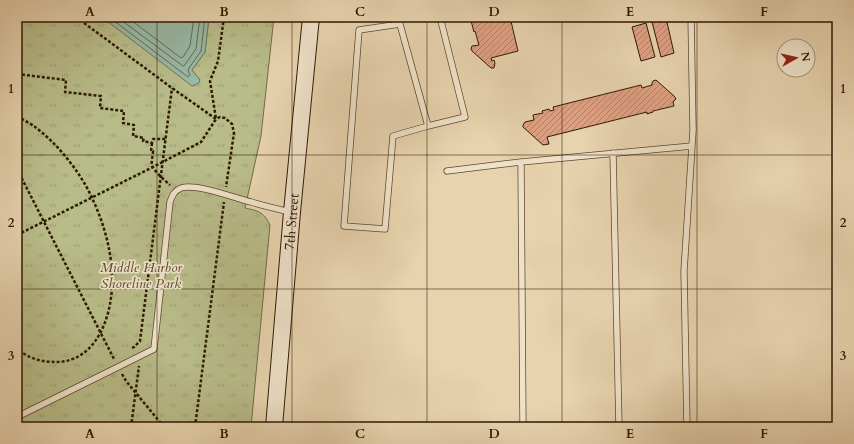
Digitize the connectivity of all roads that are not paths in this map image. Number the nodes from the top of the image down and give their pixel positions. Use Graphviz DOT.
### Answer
graph roads {
  1 [pos="311,17"];
  2 [pos="398,17"];
  3 [pos="440,17"];
  4 [pos="691,17"];
  5 [pos="400,24"];
  6 [pos="428,126"];
  7 [pos="692,146"];
  8 [pos="613,153"];
  9 [pos="521,162"];
  10 [pos="447,171"];
  11 [pos="292,212"];
  12 [pos="17,417"];
  13 [pos="274,427"];
  14 [pos="523,427"];
  15 [pos="619,427"];
  16 [pos="687,427"];
  1 -- 11 [label="street, 7th Street"];
  2 -- 5 [label="lane"];
  3 -- 6 [label="lane"];
  4 -- 7 [label="lane"];
  5 -- 6 [label="lane"];
  5 -- 6 [label="lane"];
  7 -- 8 [label="lane"];
  7 -- 16 [label="lane"];
  8 -- 9 [label="lane"];
  8 -- 15 [label="lane"];
  9 -- 10 [label="lane"];
  9 -- 14 [label="lane"];
  11 -- 12 [label="lane"];
  11 -- 13 [label="street, 7th Street"];
}
